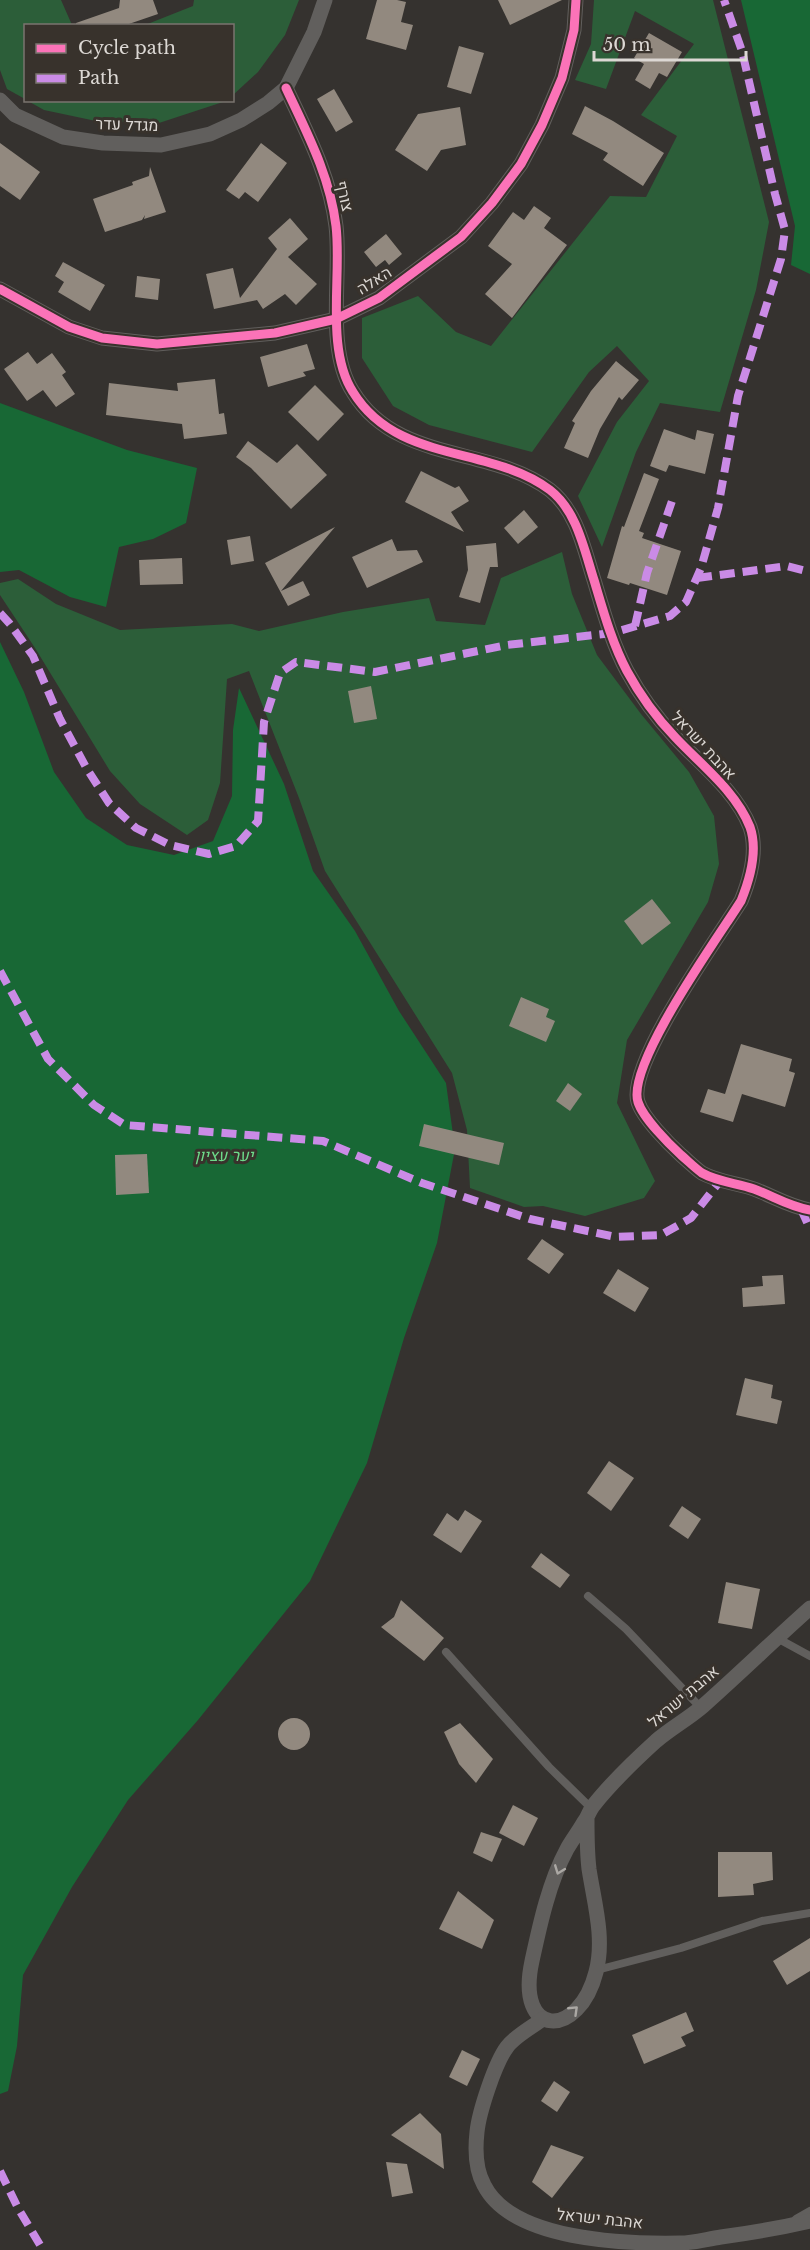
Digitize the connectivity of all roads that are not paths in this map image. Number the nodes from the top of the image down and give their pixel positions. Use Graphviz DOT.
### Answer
graph roads {
  1 [pos="325,0"];
  2 [pos="576,0"];
  3 [pos="286,88"];
  4 [pos="0,100"];
  5 [pos="0,289"];
  6 [pos="336,319"];
  7 [pos="810,1210"];
  8 [pos="588,1596"];
  9 [pos="810,1608"];
  10 [pos="776,1637"];
  11 [pos="446,1652"];
  12 [pos="810,1656"];
  13 [pos="701,1708"];
  14 [pos="589,1814"];
  15 [pos="810,1913"];
  16 [pos="597,1970"];
  17 [pos="543,2019"];
  18 [pos="810,2211"];
  19 [pos="810,2221"];
  20 [pos="780,2228"];
  1 -- 3 [label="street"];
  2 -- 6 [label="street, האלה"];
  3 -- 4 [label="street, מגדל עדר"];
  3 -- 6 [label="street, צורף"];
  5 -- 6 [label="street, האלה"];
  6 -- 7 [label="street, אהבת ישראל"];
  8 -- 13 [label="lane"];
  9 -- 10 [label="street, אהבת ישראל"];
  10 -- 12 [label="lane"];
  10 -- 13 [label="street, אהבת ישראל"];
  11 -- 14 [label="lane"];
  13 -- 14 [label="street, אהבת ישראל"];
  14 -- 16 [label="street"];
  14 -- 17 [label="street, אהבת ישראל, one-way"];
  15 -- 16 [label="lane"];
  17 -- 16 [label="street, one-way"];
  17 -- 20 [label="street, אהבת ישראל"];
  18 -- 20 [label="lane"];
  19 -- 20 [label="street, אהבת ישראל"];
}
